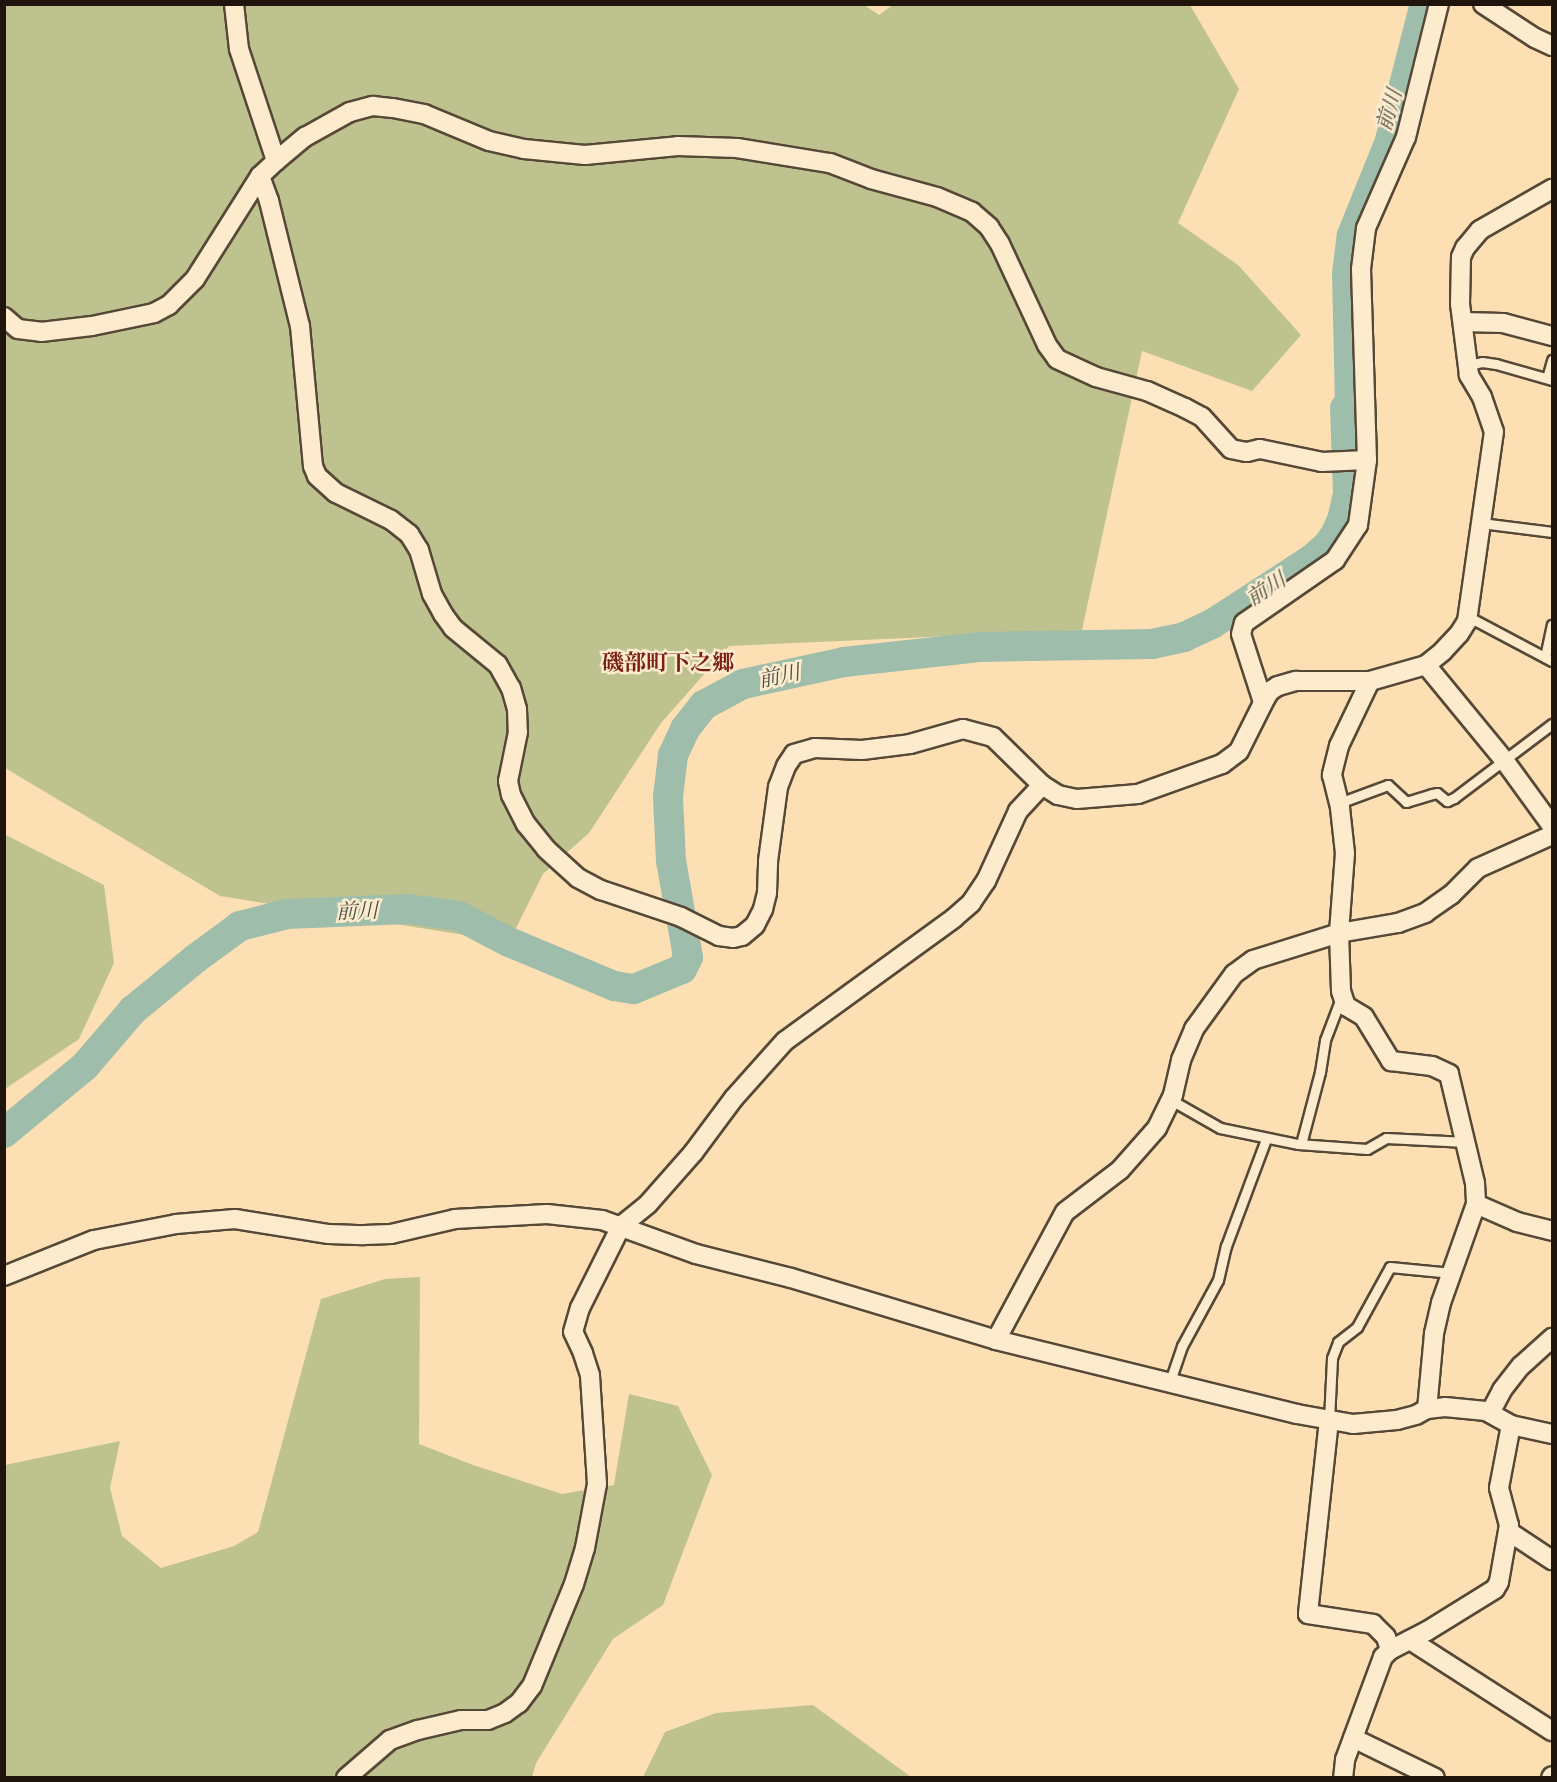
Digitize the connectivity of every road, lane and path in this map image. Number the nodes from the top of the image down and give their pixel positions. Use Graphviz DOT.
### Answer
graph roads {
  1 [pos="234,4"];
  2 [pos="1439,4"];
  3 [pos="1483,4"];
  4 [pos="1552,46"];
  5 [pos="276,161"];
  6 [pos="260,176"];
  7 [pos="1552,189"];
  8 [pos="4,317"];
  9 [pos="1462,322"];
  10 [pos="1552,336"];
  11 [pos="1552,360"];
  12 [pos="1468,365"];
  13 [pos="1550,379"];
  14 [pos="1367,460"];
  15 [pos="1481,523"];
  16 [pos="1552,532"];
  17 [pos="1467,616"];
  18 [pos="1552,625"];
  19 [pos="1549,659"];
  20 [pos="1426,665"];
  21 [pos="1370,681"];
  22 [pos="1263,702"];
  23 [pos="1552,724"];
  24 [pos="1504,760"];
  25 [pos="1042,786"];
  26 [pos="1339,803"];
  27 [pos="1552,825"];
  28 [pos="1552,835"];
  29 [pos="1339,933"];
  30 [pos="1342,996"];
  31 [pos="1171,1100"];
  32 [pos="1266,1139"];
  33 [pos="1466,1143"];
  34 [pos="1301,1144"];
  35 [pos="1476,1204"];
  36 [pos="621,1226"];
  37 [pos="1552,1231"];
  38 [pos="1452,1273"];
  39 [pos="4,1276"];
  40 [pos="1552,1338"];
  41 [pos="996,1340"];
  42 [pos="1169,1383"];
  43 [pos="1427,1409"];
  44 [pos="1490,1413"];
  45 [pos="1329,1419"];
  46 [pos="1511,1425"];
  47 [pos="1552,1434"];
  48 [pos="1508,1531"];
  49 [pos="1552,1560"];
  50 [pos="1410,1640"];
  51 [pos="1390,1650"];
  52 [pos="1552,1731"];
  53 [pos="1353,1738"];
  54 [pos="346,1778"];
  55 [pos="1343,1778"];
  56 [pos="1435,1778"];
  1 -- 5 [label="street"];
  2 -- 14 [label="street"];
  3 -- 4 [label="street"];
  5 -- 6 [label="street"];
  5 -- 14 [label="street"];
  6 -- 8 [label="street"];
  6 -- 25 [label="street"];
  7 -- 9 [label="street"];
  9 -- 10 [label="street"];
  9 -- 12 [label="street"];
  11 -- 13 [label="lane"];
  12 -- 13 [label="lane"];
  12 -- 15 [label="street"];
  14 -- 22 [label="street"];
  15 -- 16 [label="lane"];
  15 -- 17 [label="street"];
  17 -- 19 [label="lane"];
  17 -- 20 [label="street"];
  18 -- 19 [label="lane"];
  20 -- 21 [label="street"];
  20 -- 24 [label="street"];
  21 -- 22 [label="street"];
  21 -- 26 [label="street"];
  22 -- 25 [label="street"];
  23 -- 24 [label="lane"];
  24 -- 26 [label="lane"];
  24 -- 27 [label="street"];
  25 -- 36 [label="street"];
  26 -- 29 [label="street"];
  28 -- 29 [label="street"];
  29 -- 30 [label="street"];
  29 -- 31 [label="street"];
  30 -- 33 [label="street"];
  30 -- 34 [label="lane"];
  31 -- 32 [label="lane"];
  31 -- 41 [label="street"];
  32 -- 34 [label="lane"];
  32 -- 42 [label="lane"];
  33 -- 34 [label="lane"];
  33 -- 35 [label="street"];
  35 -- 37 [label="street"];
  35 -- 38 [label="street"];
  36 -- 39 [label="street"];
  36 -- 41 [label="street"];
  36 -- 54 [label="street"];
  38 -- 43 [label="street"];
  38 -- 45 [label="lane"];
  40 -- 44 [label="street"];
  41 -- 42 [label="street"];
  42 -- 45 [label="street"];
  43 -- 44 [label="street"];
  43 -- 45 [label="street"];
  44 -- 46 [label="street"];
  45 -- 51 [label="street"];
  46 -- 47 [label="street"];
  46 -- 48 [label="street"];
  48 -- 49 [label="street"];
  48 -- 50 [label="street"];
  50 -- 51 [label="street"];
  50 -- 52 [label="street"];
  51 -- 53 [label="street"];
  53 -- 55 [label="street"];
  53 -- 56 [label="street"];
}
